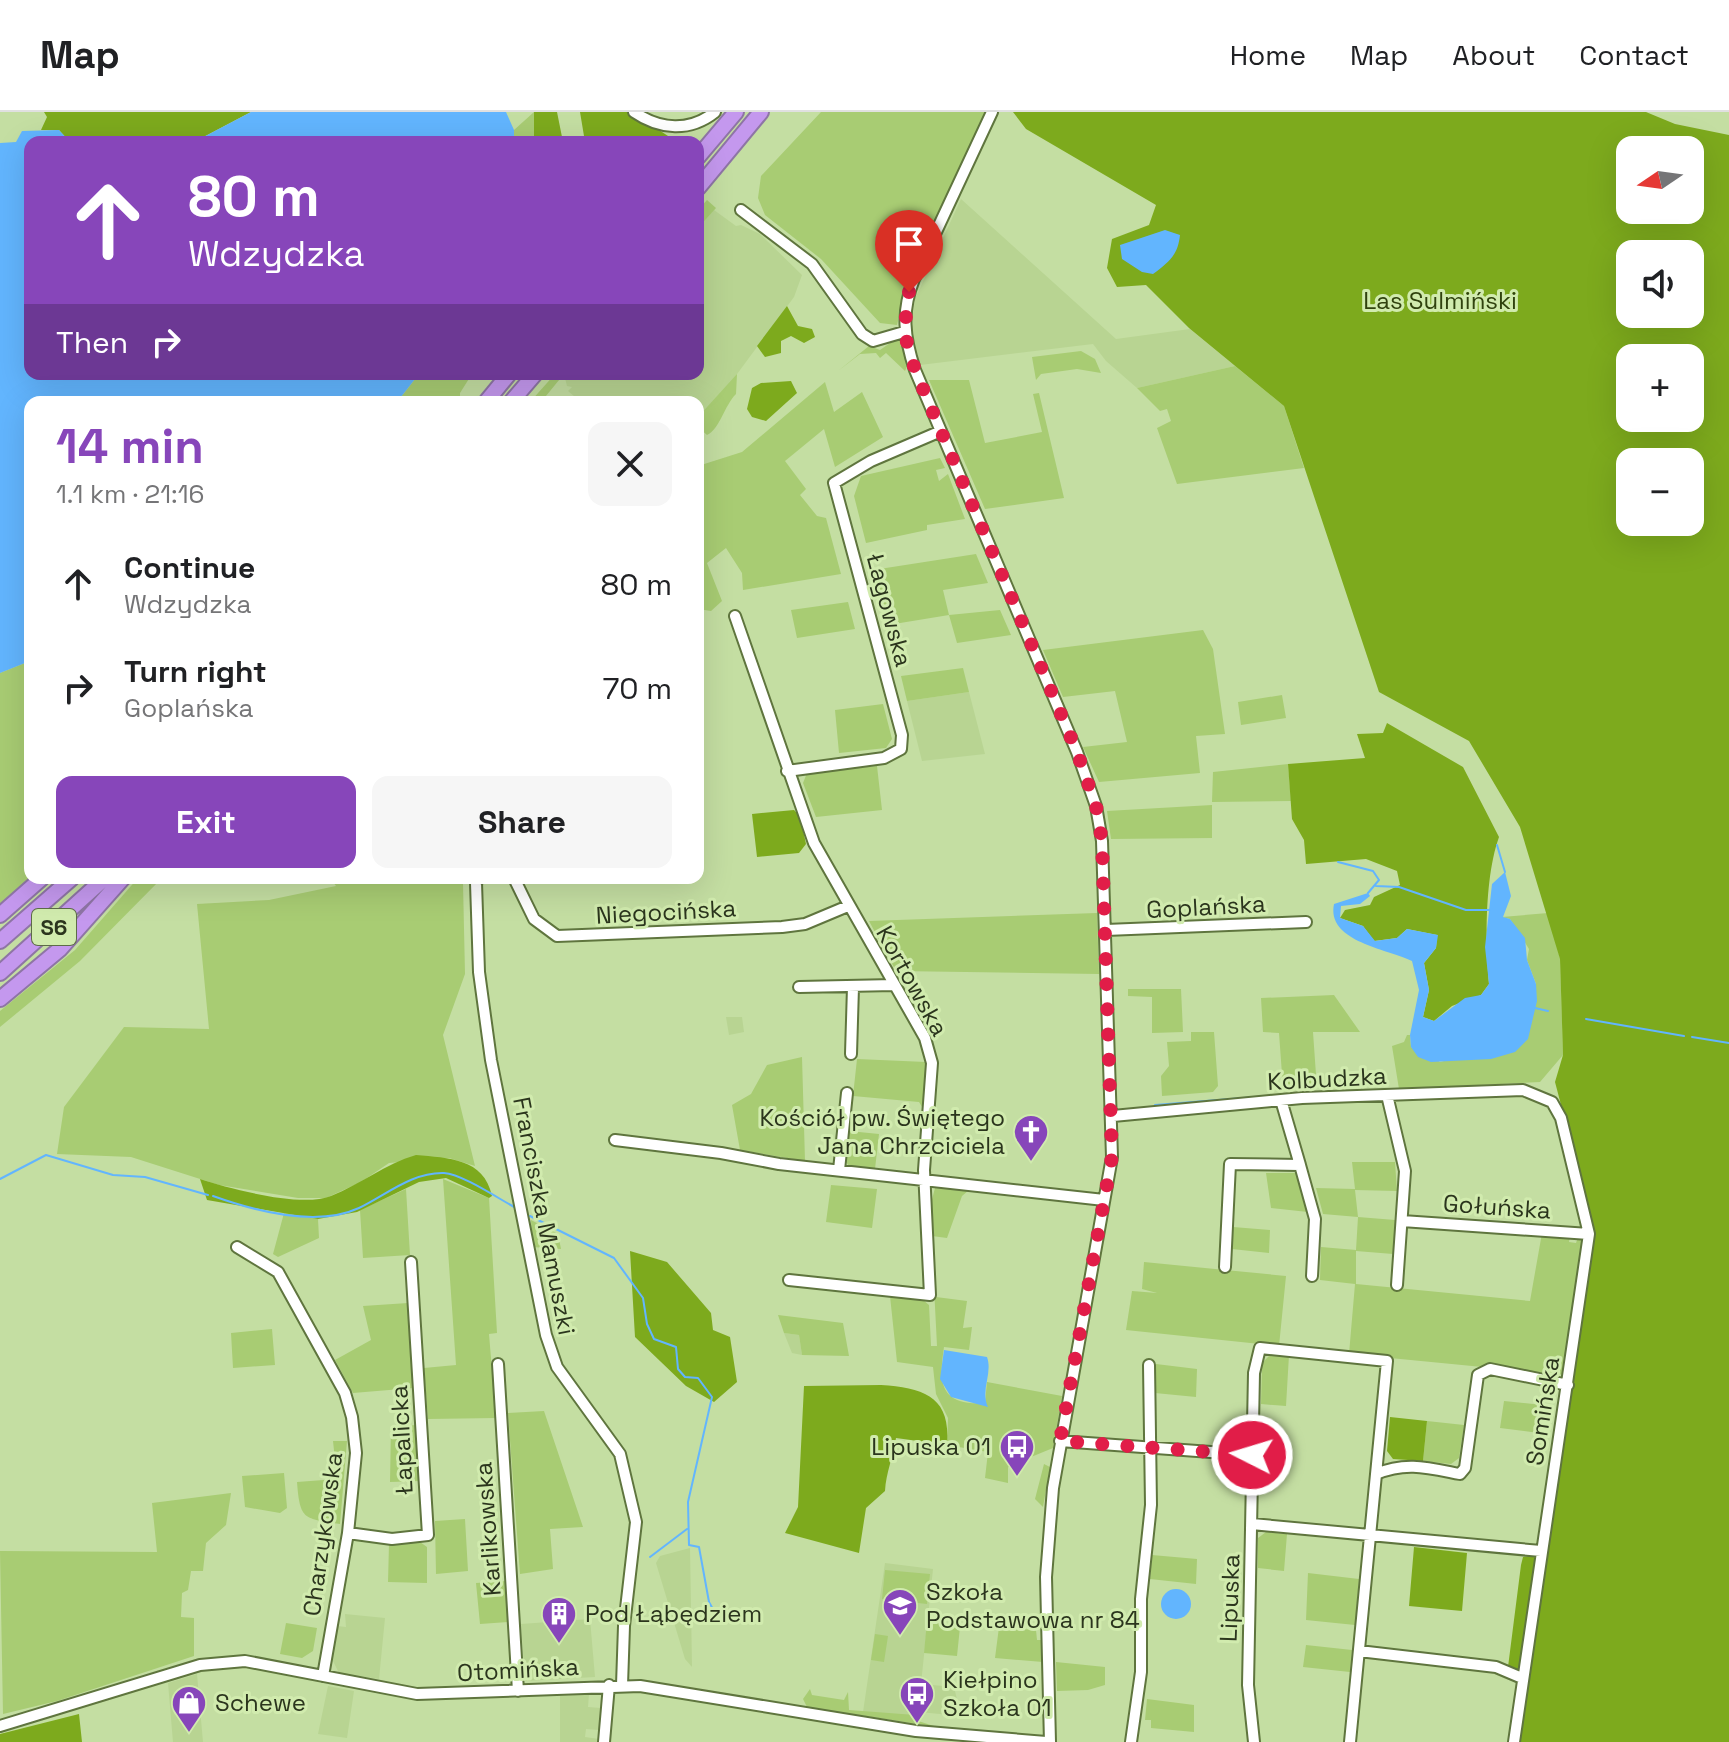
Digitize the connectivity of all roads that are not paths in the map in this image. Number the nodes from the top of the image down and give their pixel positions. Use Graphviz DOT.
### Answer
graph roads {
  1 [pos="634,112"];
  2 [pos="715,112"];
  3 [pos="736,112"];
  4 [pos="761,112"];
  5 [pos="992,112"];
  6 [pos="704,150"];
  7 [pos="704,181"];
  8 [pos="741,210"];
  9 [pos="904,332"];
  10 [pos="504,380"];
  11 [pos="530,380"];
  12 [pos="491,396"];
  13 [pos="516,396"];
  14 [pos="941,431"];
  15 [pos="735,616"];
  16 [pos="787,771"];
  17 [pos="35,884"];
  18 [pos="65,884"];
  19 [pos="98,884"];
  20 [pos="118,884"];
  21 [pos="476,884"];
  22 [pos="517,884"];
  23 [pos="848,906"];
  24 [pos="0,915"];
  25 [pos="1306,922"];
  26 [pos="1106,930"];
  27 [pos="0,941"];
  28 [pos="0,973"];
  29 [pos="894,985"];
  30 [pos="799,987"];
  31 [pos="853,987"];
  32 [pos="0,999"];
  33 [pos="851,1054"];
  34 [pos="847,1093"];
  35 [pos="1387,1095"];
  36 [pos="1543,1096"];
  37 [pos="1281,1100"];
  38 [pos="1113,1116"];
  39 [pos="615,1140"];
  40 [pos="1300,1165"];
  41 [pos="839,1170"];
  42 [pos="926,1180"];
  43 [pos="1104,1200"];
  44 [pos="1402,1221"];
  45 [pos="1589,1234"];
  46 [pos="237,1247"];
  47 [pos="411,1262"];
  48 [pos="1225,1267"];
  49 [pos="1312,1276"];
  50 [pos="789,1280"];
  51 [pos="1397,1285"];
  52 [pos="498,1364"];
  53 [pos="1149,1365"];
  54 [pos="1568,1385"];
  55 [pos="1060,1441"];
  56 [pos="1149,1447"];
  57 [pos="1252,1455"];
  58 [pos="1376,1474"];
  59 [pos="1252,1524"];
  60 [pos="348,1533"];
  61 [pos="1370,1535"];
  62 [pos="1541,1551"];
  63 [pos="1359,1651"];
  64 [pos="323,1676"];
  65 [pos="1522,1678"];
  66 [pos="609,1685"];
  67 [pos="622,1685"];
  68 [pos="518,1691"];
  69 [pos="0,1726"];
  70 [pos="604,1742"];
  71 [pos="1048,1742"];
  72 [pos="1131,1742"];
  73 [pos="1254,1742"];
  74 [pos="1350,1742"];
  75 [pos="1514,1742"];
  1 -- 2 [label="street"];
  3 -- 6 [label="highway"];
  4 -- 7 [label="highway"];
  5 -- 9 [label="street"];
  8 -- 9 [label="street"];
  9 -- 14 [label="street"];
  10 -- 12 [label="highway"];
  11 -- 13 [label="highway"];
  14 -- 16 [label="street, Łagowska"];
  14 -- 26 [label="street"];
  15 -- 16 [label="street, Kortowska"];
  16 -- 23 [label="street, Kortowska"];
  17 -- 24 [label="highway"];
  18 -- 27 [label="highway, S6"];
  19 -- 28 [label="highway, S6"];
  20 -- 32 [label="highway"];
  21 -- 67 [label="street, Franciszka Mamuszki"];
  22 -- 23 [label="street, Niegocińska"];
  23 -- 29 [label="street, Kortowska"];
  25 -- 26 [label="street, Goplańska"];
  26 -- 38 [label="street"];
  29 -- 31 [label="street"];
  29 -- 42 [label="street, Kortowska"];
  30 -- 31 [label="street"];
  31 -- 33 [label="street"];
  34 -- 41 [label="street"];
  35 -- 36 [label="street, Kolbudzka"];
  35 -- 37 [label="street, Kolbudzka"];
  35 -- 44 [label="street"];
  36 -- 45 [label="street, Somińska"];
  37 -- 38 [label="street, Kolbudzka"];
  37 -- 40 [label="street"];
  38 -- 43 [label="street"];
  39 -- 41 [label="street"];
  40 -- 48 [label="street"];
  40 -- 49 [label="street"];
  41 -- 42 [label="street"];
  42 -- 43 [label="street"];
  42 -- 50 [label="street, Kortowska"];
  43 -- 55 [label="street"];
  44 -- 45 [label="street, Gołuńska"];
  44 -- 51 [label="street"];
  45 -- 54 [label="street, Somińska"];
  46 -- 60 [label="street, Charzykowska"];
  47 -- 60 [label="street, Łapalicka"];
  52 -- 68 [label="street, Karlikowska"];
  53 -- 56 [label="street"];
  54 -- 58 [label="street"];
  54 -- 62 [label="street, Somińska"];
  55 -- 56 [label="street"];
  55 -- 71 [label="street"];
  56 -- 57 [label="street"];
  56 -- 72 [label="street"];
  57 -- 58 [label="street, Lipuska"];
  57 -- 59 [label="street, Lipuska"];
  58 -- 61 [label="street"];
  59 -- 61 [label="street"];
  59 -- 73 [label="street, Lipuska"];
  60 -- 64 [label="street, Charzykowska"];
  61 -- 62 [label="street"];
  61 -- 63 [label="street"];
  62 -- 65 [label="street, Somińska"];
  63 -- 65 [label="street"];
  63 -- 74 [label="street"];
  64 -- 68 [label="street, Otomińska"];
  64 -- 69 [label="street, Otomińska"];
  65 -- 75 [label="street, Somińska"];
  66 -- 67 [label="street, Otomińska"];
  66 -- 68 [label="street, Otomińska"];
  66 -- 70 [label="street"];
  67 -- 71 [label="street, Otomińska"];
}
